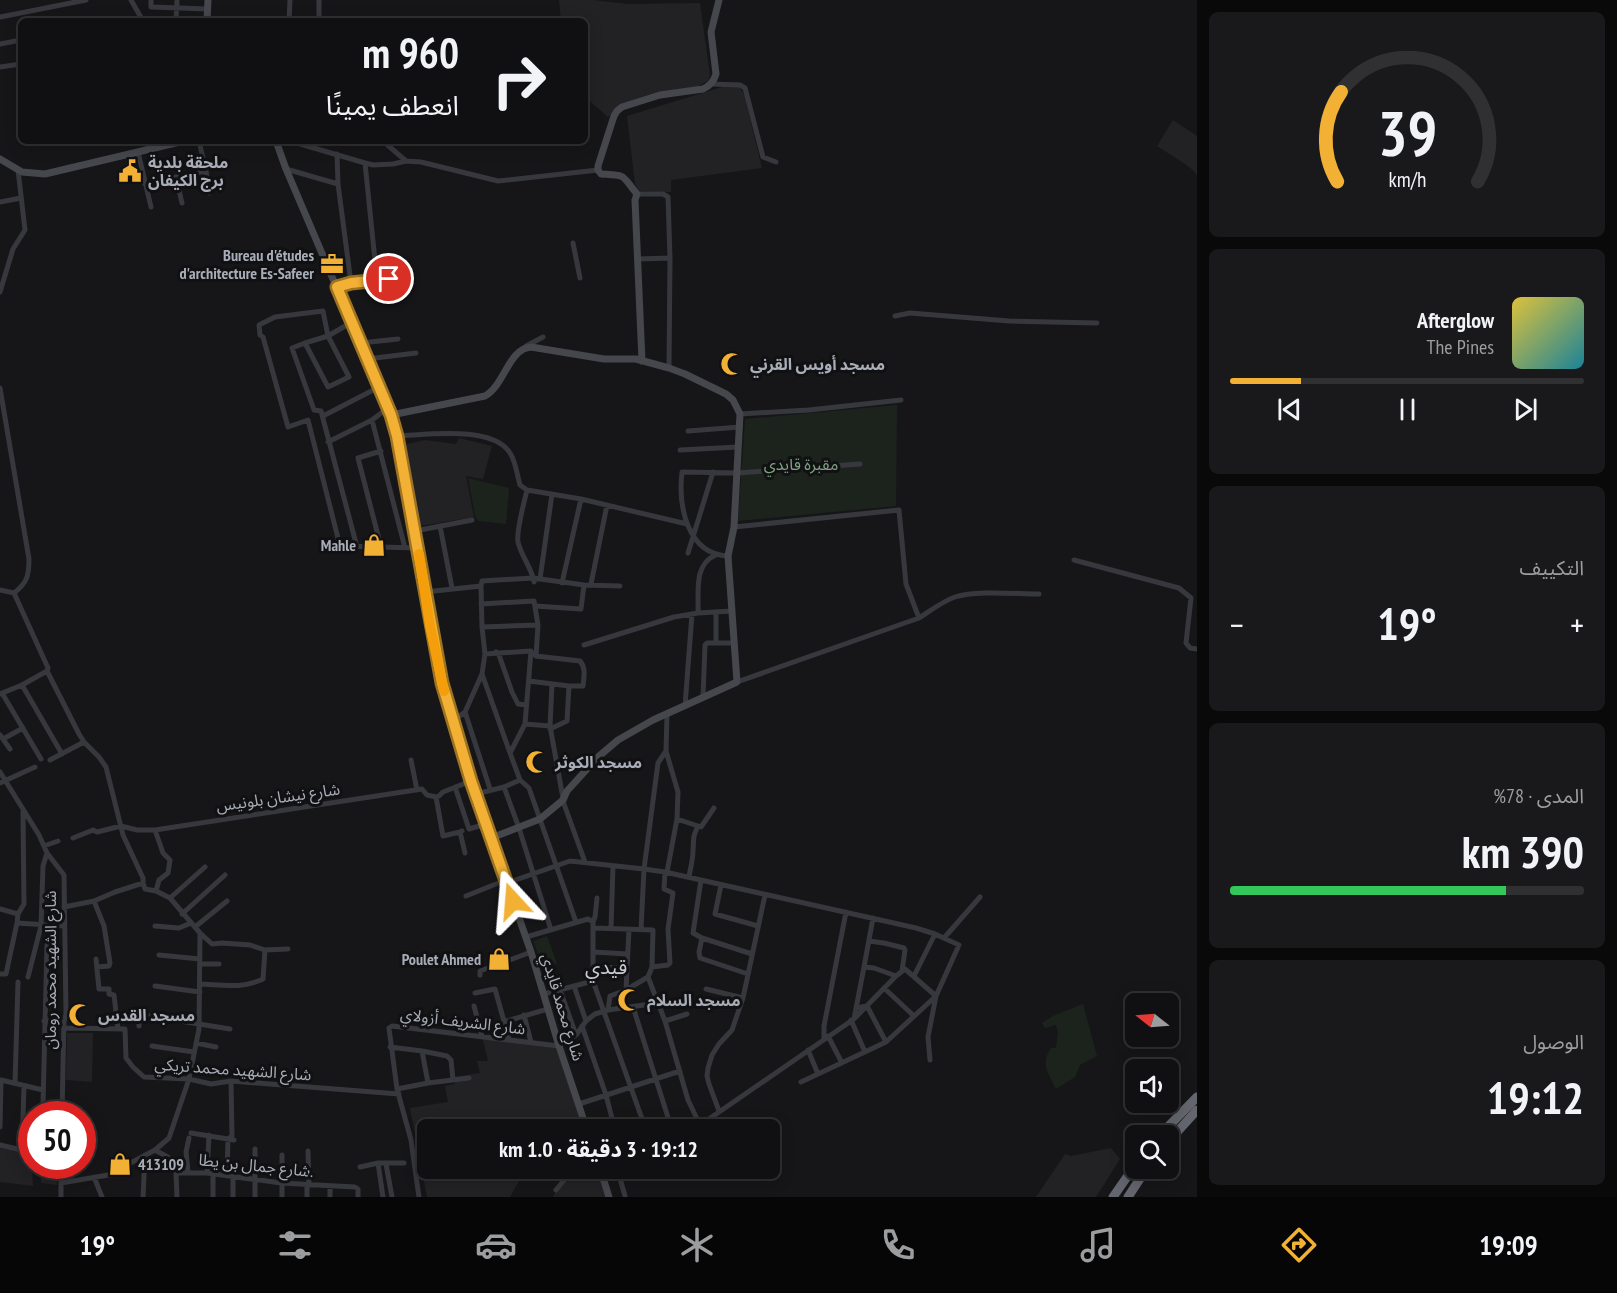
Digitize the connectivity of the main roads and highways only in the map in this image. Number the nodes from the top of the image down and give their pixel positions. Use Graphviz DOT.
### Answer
graph roads {
  1 [pos="208,0"];
  2 [pos="719,0"];
  3 [pos="207,18"];
  4 [pos="171,144"];
  5 [pos="277,144"];
  6 [pos="0,159"];
  7 [pos="642,361"];
  8 [pos="390,412"];
  9 [pos="491,838"];
  10 [pos="1197,1097"];
  11 [pos="1197,1110"];
  12 [pos="584,1119"];
  13 [pos="1170,1125"];
  14 [pos="1179,1130"];
  15 [pos="603,1179"];
  16 [pos="1126,1179"];
  17 [pos="1140,1179"];
  18 [pos="609,1197"];
  19 [pos="1113,1197"];
  20 [pos="1128,1197"];
  1 -- 3 [label="main road"];
  2 -- 7 [label="main road"];
  4 -- 6 [label="main road"];
  5 -- 8 [label="main road, شارع محمد قايدي"];
  7 -- 8 [label="main road"];
  7 -- 9 [label="main road"];
  8 -- 9 [label="main road, شارع محمد قايدي"];
  9 -- 12 [label="main road, شارع محمد قايدي"];
  10 -- 13 [label="highway"];
  11 -- 14 [label="highway"];
  15 -- 18 [label="main road"];
  16 -- 19 [label="highway"];
  17 -- 20 [label="highway"];
}
